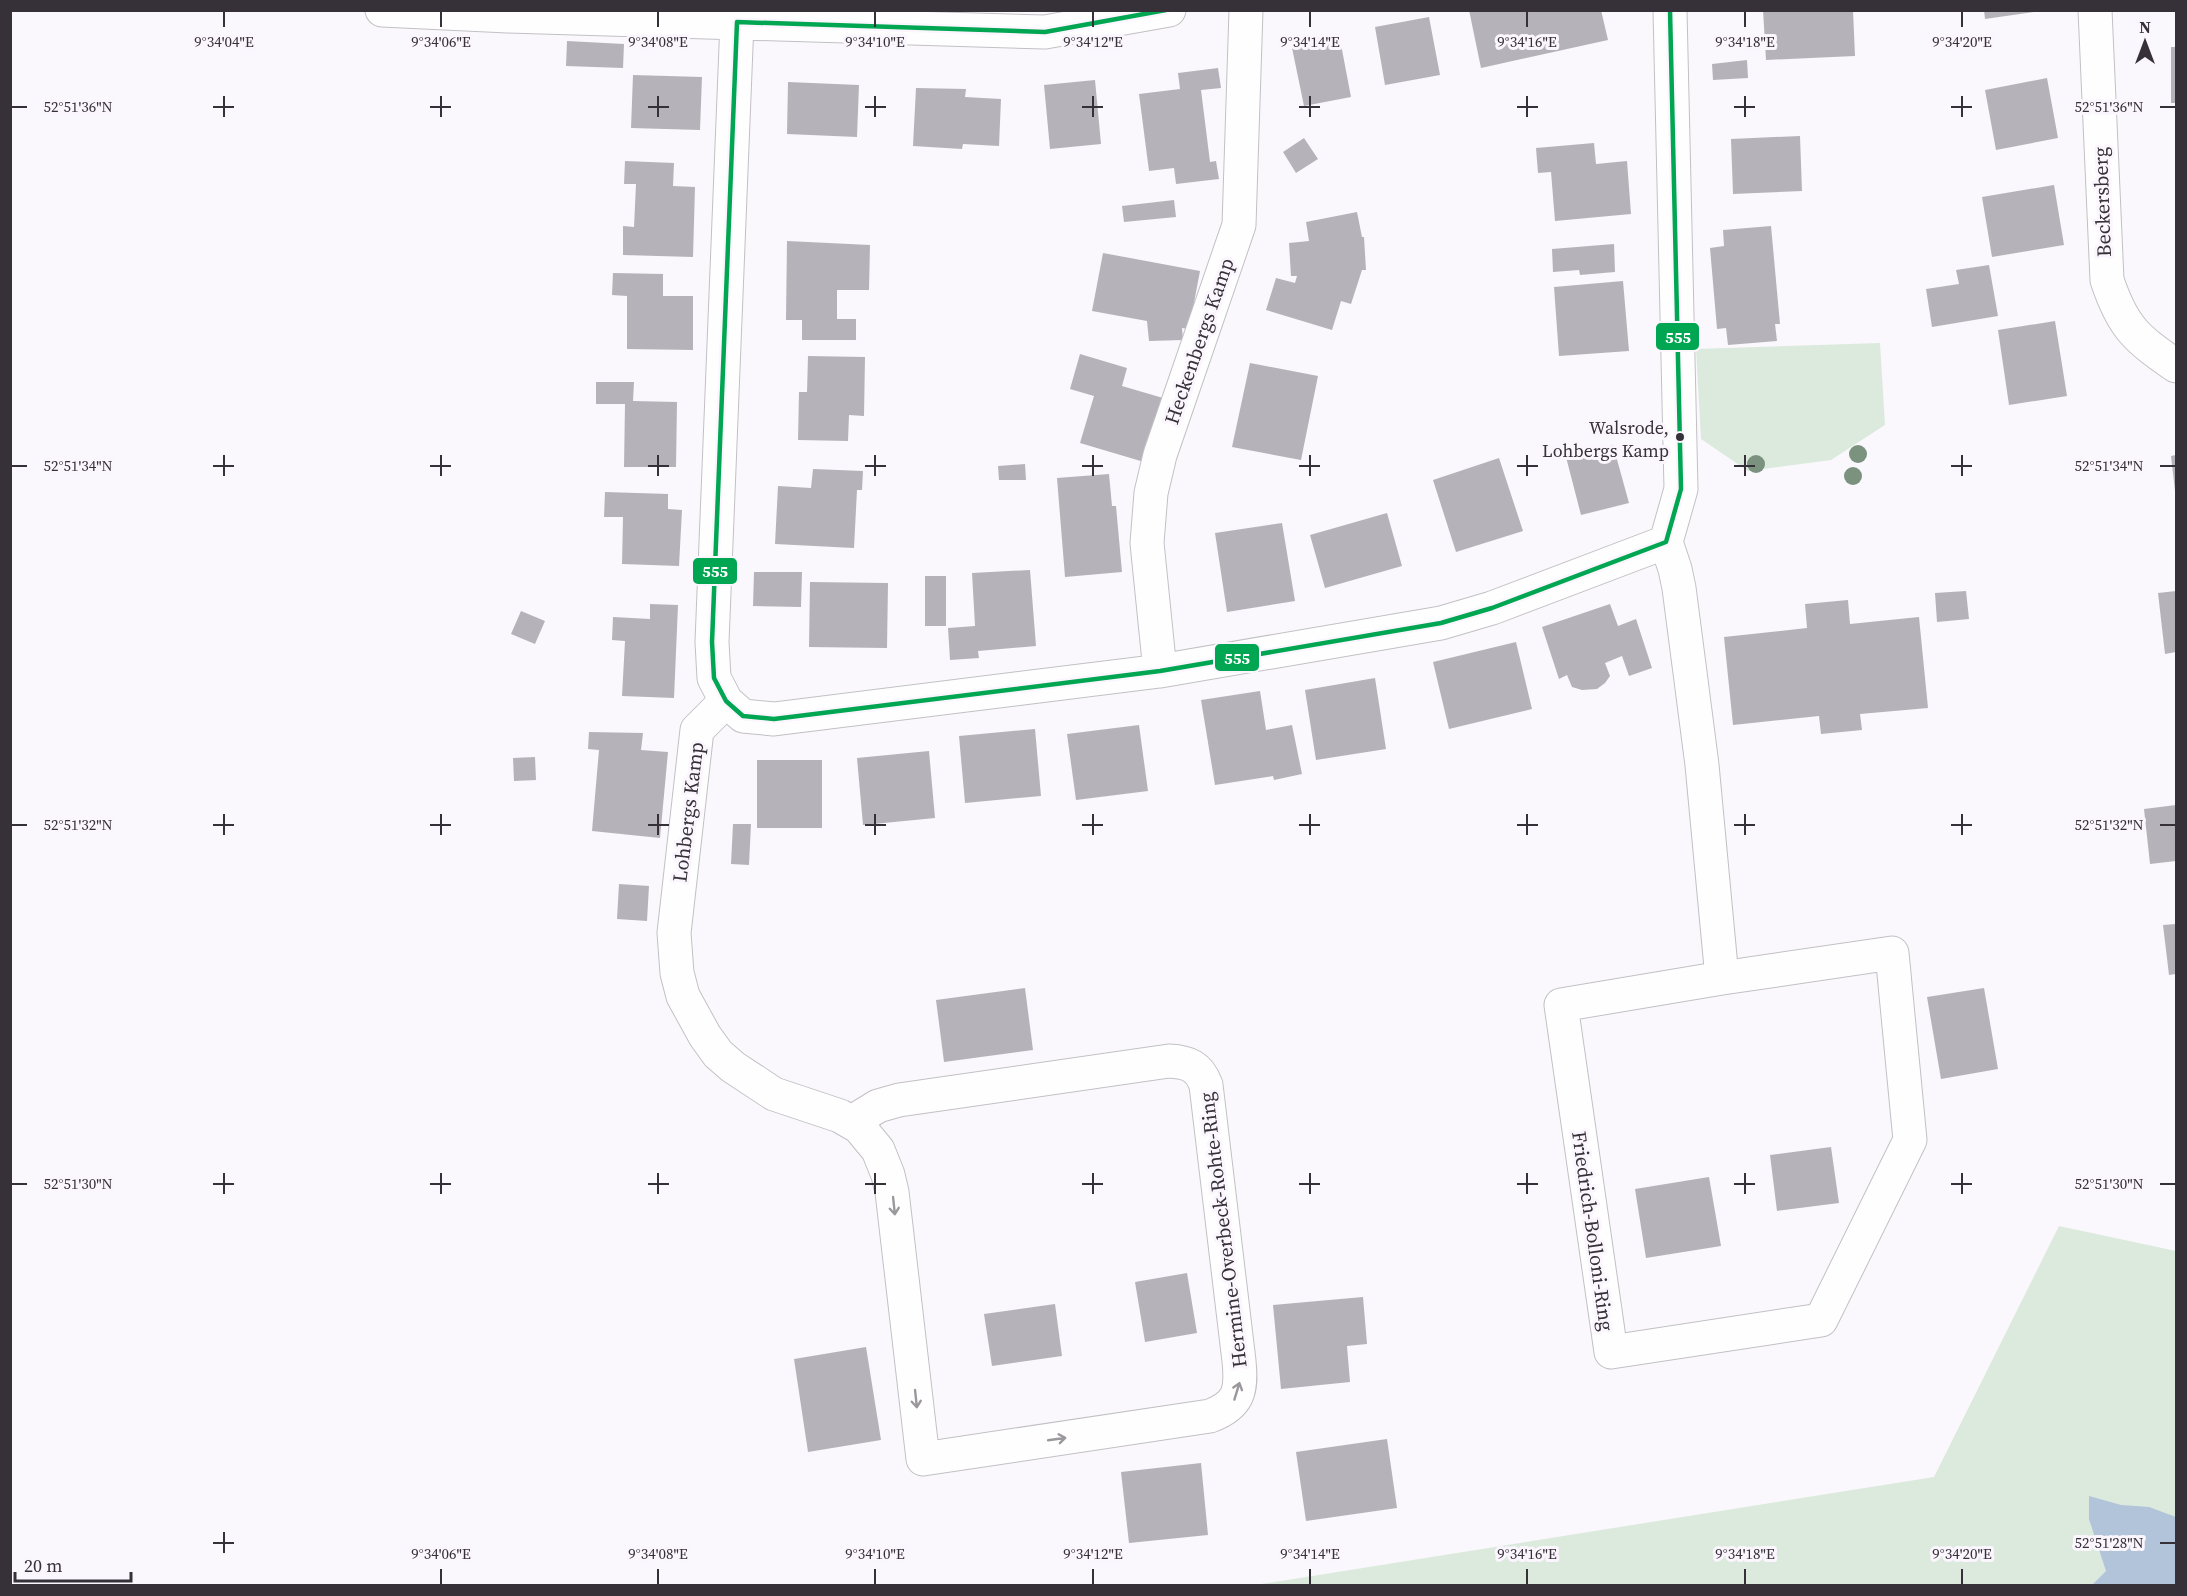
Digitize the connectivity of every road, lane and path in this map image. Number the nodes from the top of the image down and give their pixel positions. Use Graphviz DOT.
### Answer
graph roads {
  1 [pos="382,10"];
  2 [pos="1169,10"];
  3 [pos="1246,10"];
  4 [pos="1670,10"];
  5 [pos="2095,10"];
  6 [pos="737,22"];
  7 [pos="2176,339"];
  8 [pos="2144,344"];
  9 [pos="2176,366"];
  10 [pos="1666,542"];
  11 [pos="1160,671"];
  12 [pos="726,701"];
  13 [pos="674,933"];
  14 [pos="1722,978"];
  15 [pos="852,1122"];
  1 -- 6 [label="street"];
  2 -- 6 [label="street"];
  3 -- 11 [label="street, Heckenbergs Kamp"];
  4 -- 10 [label="street"];
  5 -- 8 [label="street, Beckersberg"];
  6 -- 12 [label="street"];
  7 -- 8 [label="street"];
  8 -- 9 [label="street, Beckersberg"];
  10 -- 11 [label="street"];
  10 -- 14 [label="street"];
  11 -- 12 [label="street"];
  12 -- 13 [label="street, Lohbergs Kamp"];
  13 -- 15 [label="street, Hermine-Overbeck-Rohte-Ring"];
  14 -- 14 [label="street, Friedrich-Bolloni-Ring"];
  15 -- 15 [label="street, Hermine-Overbeck-Rohte-Ring, one-way"];
}
